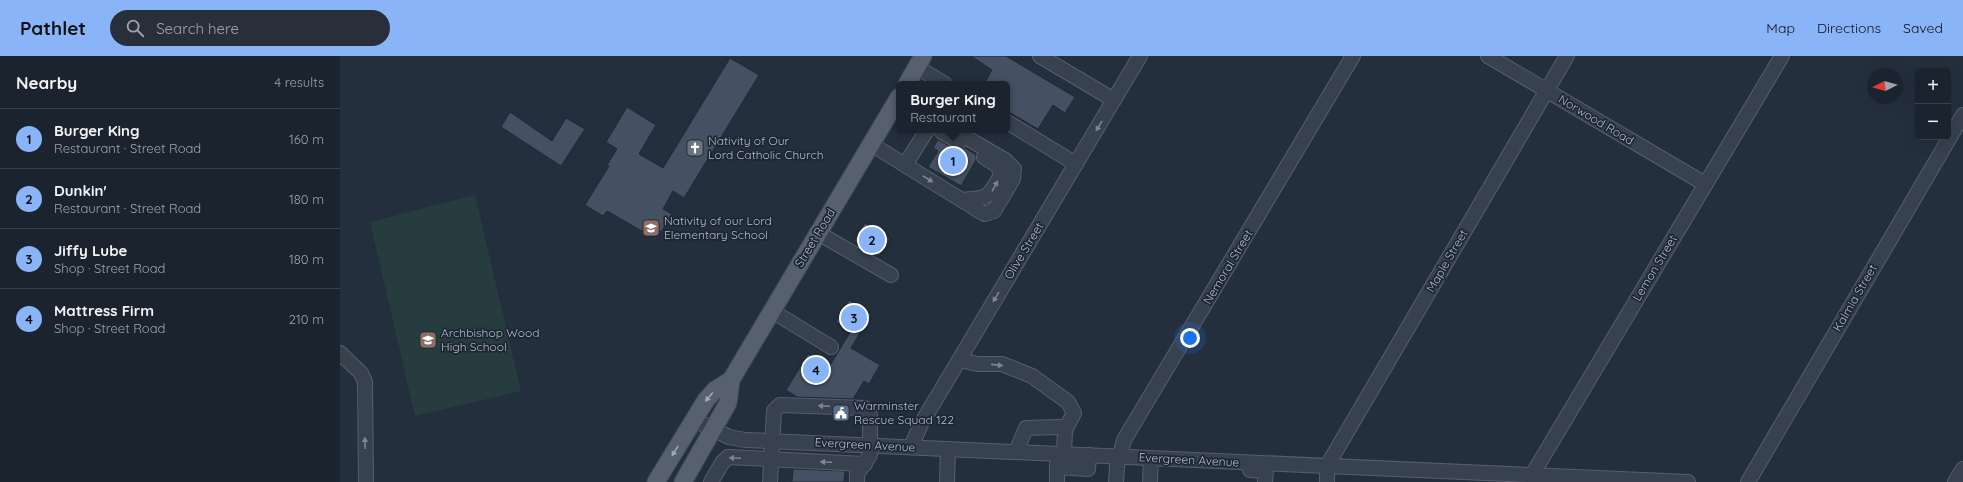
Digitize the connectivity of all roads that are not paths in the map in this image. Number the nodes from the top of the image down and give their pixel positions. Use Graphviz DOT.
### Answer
graph roads {
  1 [pos="1040,56"];
  2 [pos="1140,56"];
  3 [pos="1353,56"];
  4 [pos="1488,56"];
  5 [pos="1567,56"];
  6 [pos="1782,56"];
  7 [pos="920,61"];
  8 [pos="908,81"];
  9 [pos="942,81"];
  10 [pos="1546,91"];
  11 [pos="1114,100"];
  12 [pos="896,102"];
  13 [pos="1963,115"];
  14 [pos="1010,124"];
  15 [pos="925,133"];
  16 [pos="944,133"];
  17 [pos="958,133"];
  18 [pos="871,144"];
  19 [pos="1076,164"];
  20 [pos="905,165"];
  21 [pos="1705,184"];
  22 [pos="962,200"];
  23 [pos="818,233"];
  24 [pos="891,275"];
  25 [pos="772,311"];
  26 [pos="831,347"];
  27 [pos="340,353"];
  28 [pos="959,360"];
  29 [pos="731,380"];
  30 [pos="694,420"];
  31 [pos="714,430"];
  32 [pos="1065,430"];
  33 [pos="772,441"];
  34 [pos="870,446"];
  35 [pos="911,447"];
  36 [pos="948,449"];
  37 [pos="1016,452"];
  38 [pos="1064,454"];
  39 [pos="1120,457"];
  40 [pos="1151,458"];
  41 [pos="771,460"];
  42 [pos="1242,462"];
  43 [pos="865,464"];
  44 [pos="1326,466"];
  45 [pos="1057,467"];
  46 [pos="1088,469"];
  47 [pos="1963,469"];
  48 [pos="1414,476"];
  49 [pos="1444,477"];
  50 [pos="1532,479"];
  51 [pos="366,482"];
  52 [pos="656,482"];
  53 [pos="683,482"];
  54 [pos="711,482"];
  55 [pos="770,482"];
  56 [pos="857,482"];
  57 [pos="947,482"];
  58 [pos="1057,482"];
  59 [pos="1116,482"];
  60 [pos="1150,482"];
  61 [pos="1266,482"];
  62 [pos="1327,482"];
  63 [pos="1668,482"];
  64 [pos="1688,482"];
  65 [pos="1748,482"];
  66 [pos="1956,482"];
  1 -- 11 [label="street"];
  2 -- 11 [label="street, Olive Street"];
  3 -- 39 [label="street, Nemoral Street"];
  4 -- 10 [label="street, Norwood Road"];
  5 -- 10 [label="street, Maple Street"];
  6 -- 21 [label="street, Lemon Street"];
  7 -- 8 [label="main road, Street Road"];
  7 -- 9 [label="street"];
  10 -- 21 [label="street, Norwood Road"];
  10 -- 44 [label="street, Maple Street"];
  11 -- 19 [label="street, Olive Street, one-way"];
  12 -- 18 [label="main road, Street Road"];
  13 -- 65 [label="street, Kalmia Street"];
  14 -- 19 [label="street"];
  15 -- 20 [label="street"];
  22 -- 16 [label="street, one-way"];
  17 -- 22 [label="street"];
  18 -- 20 [label="street"];
  18 -- 23 [label="main road, Street Road"];
  19 -- 28 [label="street, Olive Street, one-way"];
  20 -- 22 [label="street, one-way"];
  21 -- 50 [label="street, Lemon Street"];
  23 -- 24 [label="street"];
  23 -- 25 [label="main road, Street Road"];
  25 -- 26 [label="street"];
  25 -- 29 [label="main road, Street Road"];
  51 -- 27 [label="street, one-way"];
  28 -- 32 [label="street, one-way"];
  28 -- 35 [label="street, Olive Street"];
  29 -- 30 [label="main road, Street Road, one-way"];
  29 -- 31 [label="main road, Street Road"];
  30 -- 31 [label="street, Evergreen Avenue"];
  30 -- 52 [label="main road, Street Road, one-way"];
  31 -- 33 [label="street, Evergreen Avenue"];
  31 -- 53 [label="main road, Street Road"];
  32 -- 37 [label="street"];
  32 -- 38 [label="street"];
  33 -- 34 [label="street, Evergreen Avenue"];
  34 -- 33 [label="street, one-way"];
  33 -- 41 [label="street"];
  34 -- 35 [label="street, Evergreen Avenue"];
  34 -- 43 [label="street"];
  35 -- 36 [label="street, Evergreen Avenue"];
  36 -- 37 [label="street, Evergreen Avenue"];
  36 -- 57 [label="street"];
  37 -- 38 [label="street, Evergreen Avenue"];
  38 -- 45 [label="street"];
  38 -- 46 [label="street, Evergreen Avenue"];
  39 -- 40 [label="street, Evergreen Avenue"];
  39 -- 46 [label="street, Evergreen Avenue"];
  39 -- 59 [label="street, Nemoral Street"];
  40 -- 42 [label="street, Evergreen Avenue"];
  40 -- 60 [label="street"];
  43 -- 41 [label="street, one-way"];
  41 -- 54 [label="street, one-way"];
  41 -- 55 [label="street"];
  42 -- 44 [label="street, Evergreen Avenue"];
  42 -- 61 [label="street"];
  43 -- 56 [label="street"];
  44 -- 48 [label="street, Evergreen Avenue"];
  44 -- 62 [label="street"];
  45 -- 46 [label="street"];
  45 -- 58 [label="street"];
  47 -- 66 [label="street"];
  48 -- 49 [label="street, Evergreen Avenue"];
  49 -- 50 [label="street, Evergreen Avenue"];
  50 -- 63 [label="street, Evergreen Avenue"];
  63 -- 64 [label="street, Evergreen Avenue"];
}
